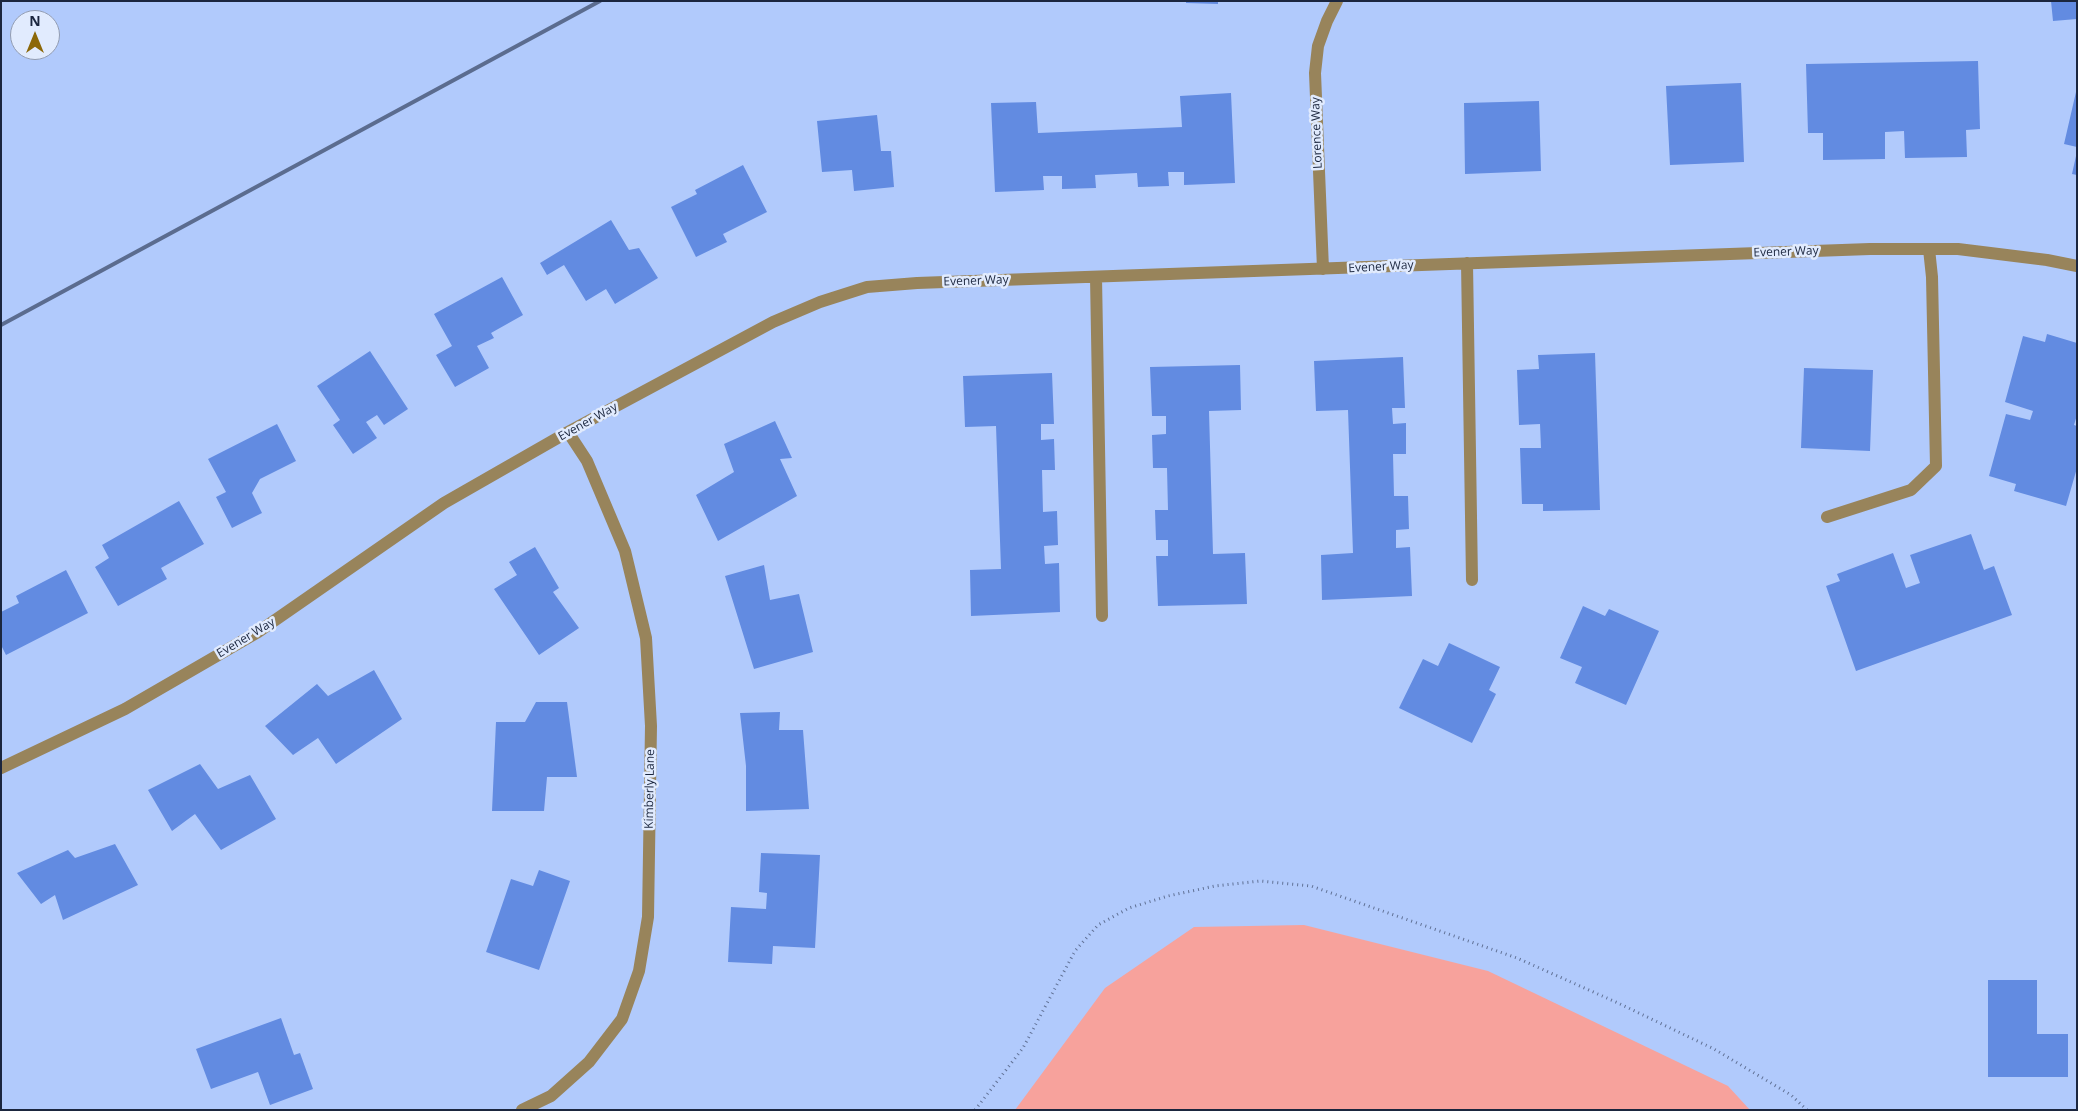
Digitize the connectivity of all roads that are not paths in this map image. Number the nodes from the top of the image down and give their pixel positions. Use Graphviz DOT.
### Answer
graph roads {
  1 [pos="1337,1"];
  2 [pos="1929,249"];
  3 [pos="1467,263"];
  4 [pos="2077,266"];
  5 [pos="1323,270"];
  6 [pos="1096,277"];
  7 [pos="568,432"];
  8 [pos="1827,518"];
  9 [pos="1472,580"];
  10 [pos="1102,616"];
  11 [pos="1,768"];
  12 [pos="522,1110"];
  1 -- 5 [label="street, Lorence Way"];
  2 -- 3 [label="street, Evener Way"];
  2 -- 4 [label="street, Evener Way"];
  2 -- 8 [label="street"];
  3 -- 5 [label="street, Evener Way"];
  3 -- 9 [label="street"];
  5 -- 6 [label="street, Evener Way"];
  6 -- 7 [label="street, Evener Way"];
  6 -- 10 [label="street"];
  7 -- 11 [label="street, Evener Way"];
  7 -- 12 [label="street, Kimberly Lane"];
}
